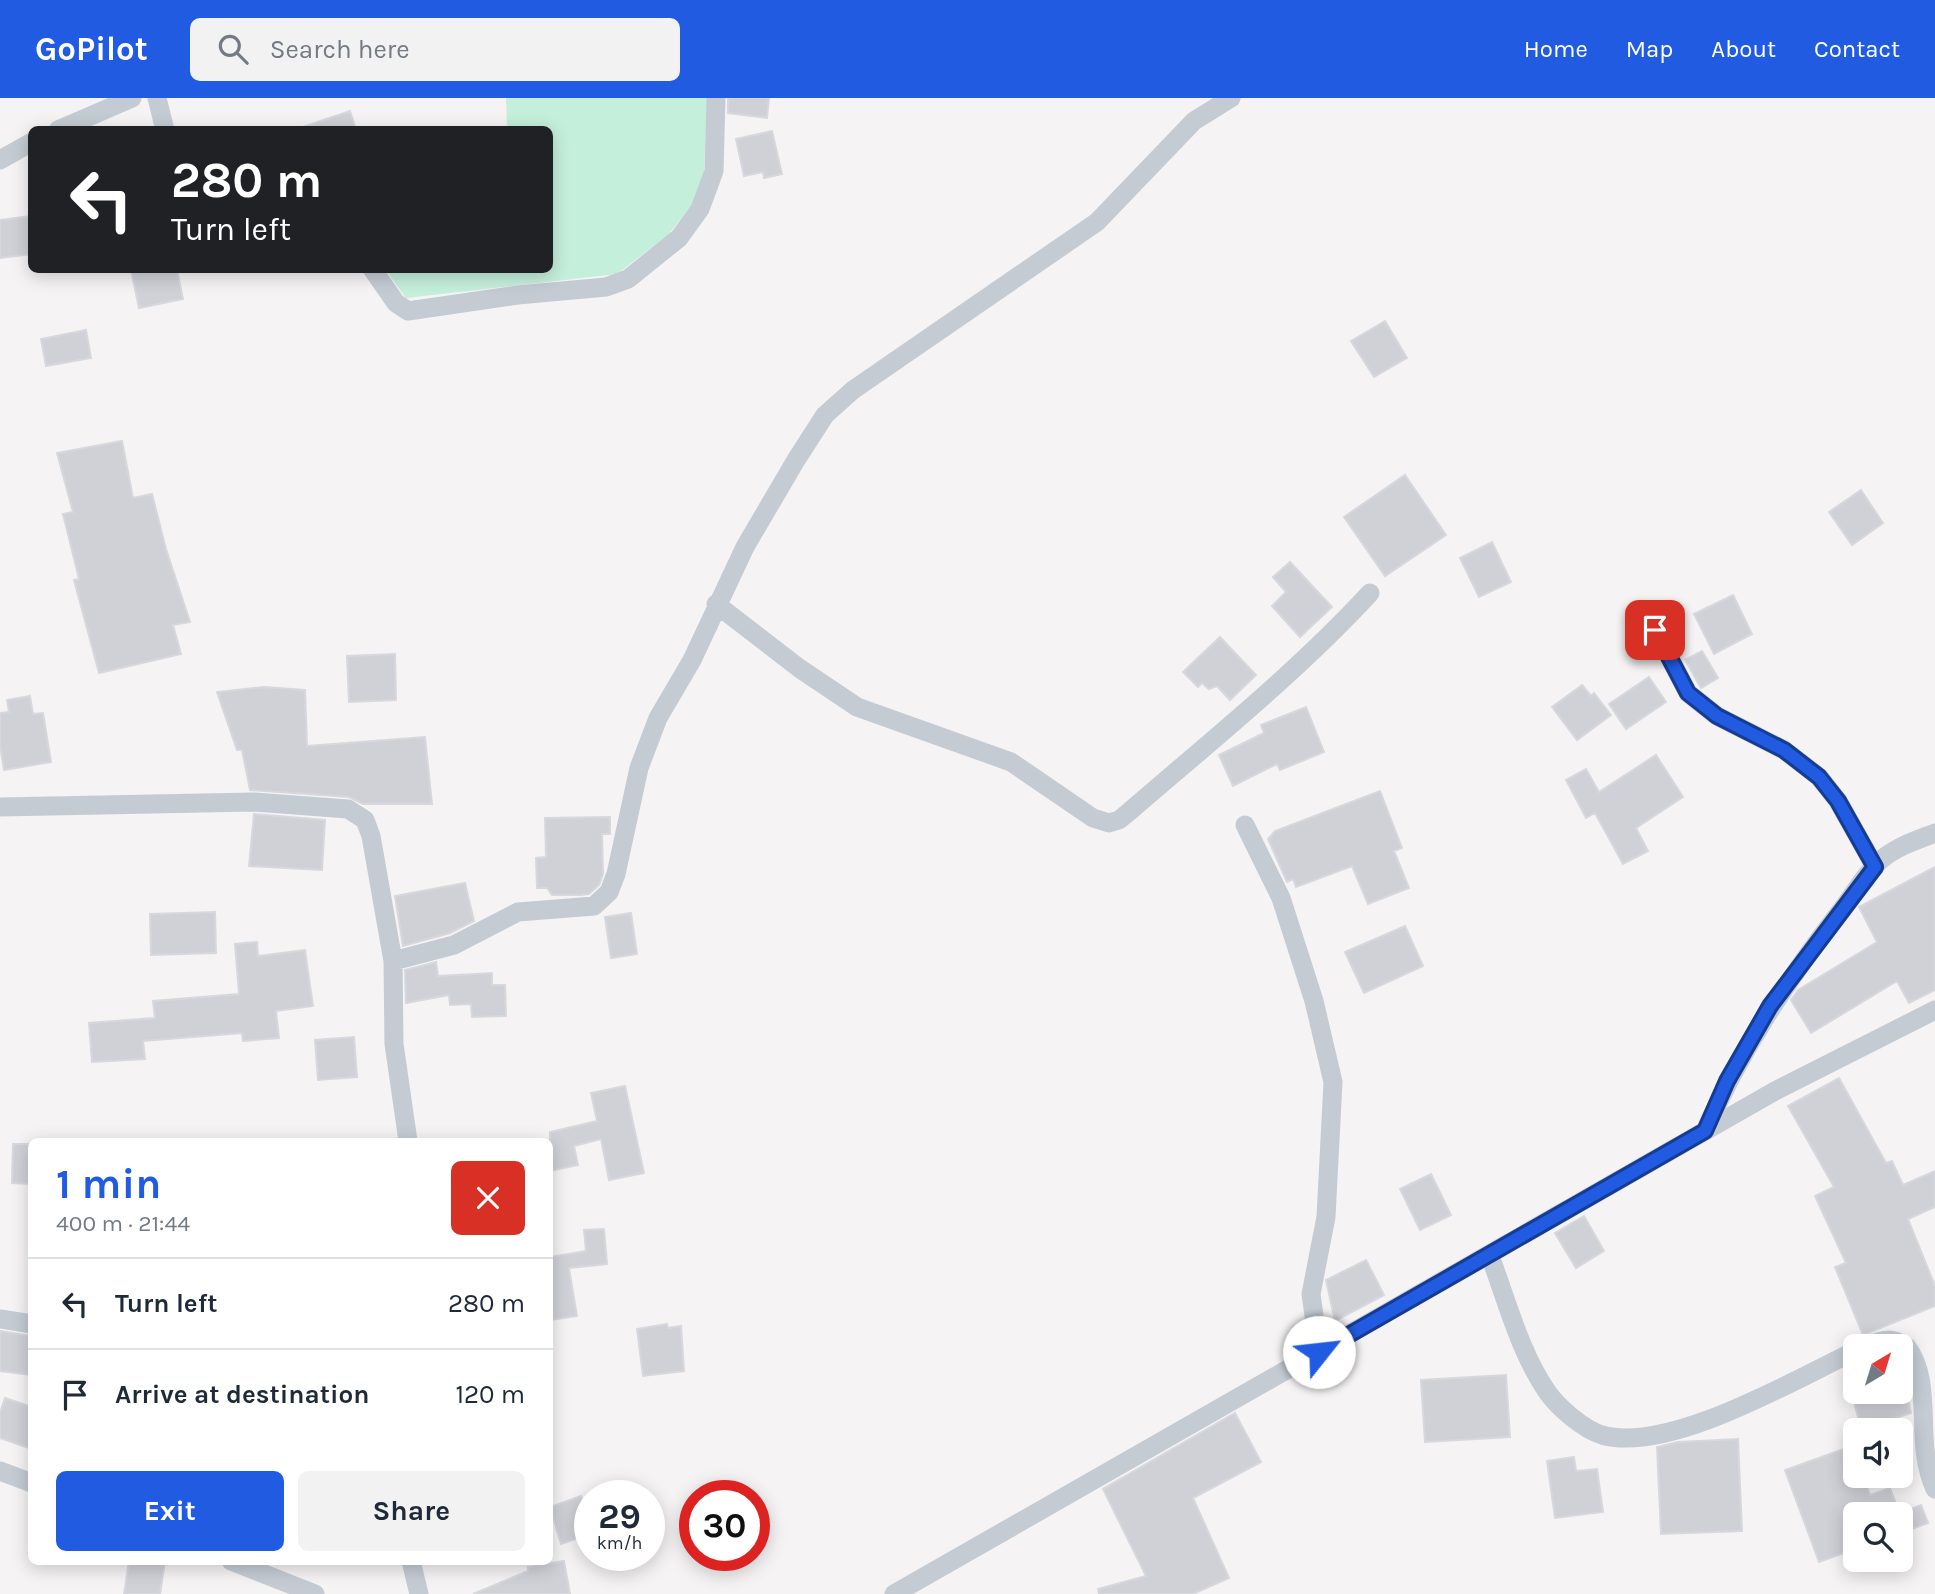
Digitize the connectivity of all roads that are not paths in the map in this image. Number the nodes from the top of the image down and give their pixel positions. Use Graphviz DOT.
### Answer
graph roads {
  1 [pos="132,98"];
  2 [pos="158,98"];
  3 [pos="716,98"];
  4 [pos="1231,98"];
  5 [pos="67,126"];
  6 [pos="164,126"];
  7 [pos="28,144"];
  8 [pos="0,160"];
  9 [pos="375,273"];
  10 [pos="1370,593"];
  11 [pos="716,604"];
  12 [pos="1655,630"];
  13 [pos="0,807"];
  14 [pos="1245,825"];
  15 [pos="1935,833"];
  16 [pos="1875,867"];
  17 [pos="393,961"];
  18 [pos="1935,1010"];
  19 [pos="1705,1131"];
  20 [pos="408,1138"];
  21 [pos="1490,1256"];
  22 [pos="0,1319"];
  23 [pos="28,1323"];
  24 [pos="1913,1351"];
  25 [pos="1319,1352"];
  26 [pos="1843,1357"];
  27 [pos="0,1471"];
  28 [pos="28,1482"];
  29 [pos="1935,1489"];
  30 [pos="241,1565"];
  31 [pos="412,1565"];
  32 [pos="316,1594"];
  33 [pos="419,1594"];
  34 [pos="894,1594"];
  1 -- 5 [label="street"];
  2 -- 6 [label="street"];
  3 -- 9 [label="street"];
  4 -- 11 [label="street"];
  7 -- 8 [label="street"];
  10 -- 11 [label="street"];
  11 -- 17 [label="street"];
  12 -- 16 [label="street"];
  13 -- 17 [label="street"];
  14 -- 25 [label="street"];
  15 -- 16 [label="street"];
  16 -- 19 [label="street"];
  17 -- 20 [label="street"];
  18 -- 19 [label="street"];
  19 -- 21 [label="street"];
  21 -- 25 [label="street"];
  21 -- 26 [label="street"];
  22 -- 23 [label="street"];
  24 -- 29 [label="street"];
  25 -- 34 [label="street"];
  27 -- 28 [label="street"];
  30 -- 32 [label="street"];
  31 -- 33 [label="street"];
}
